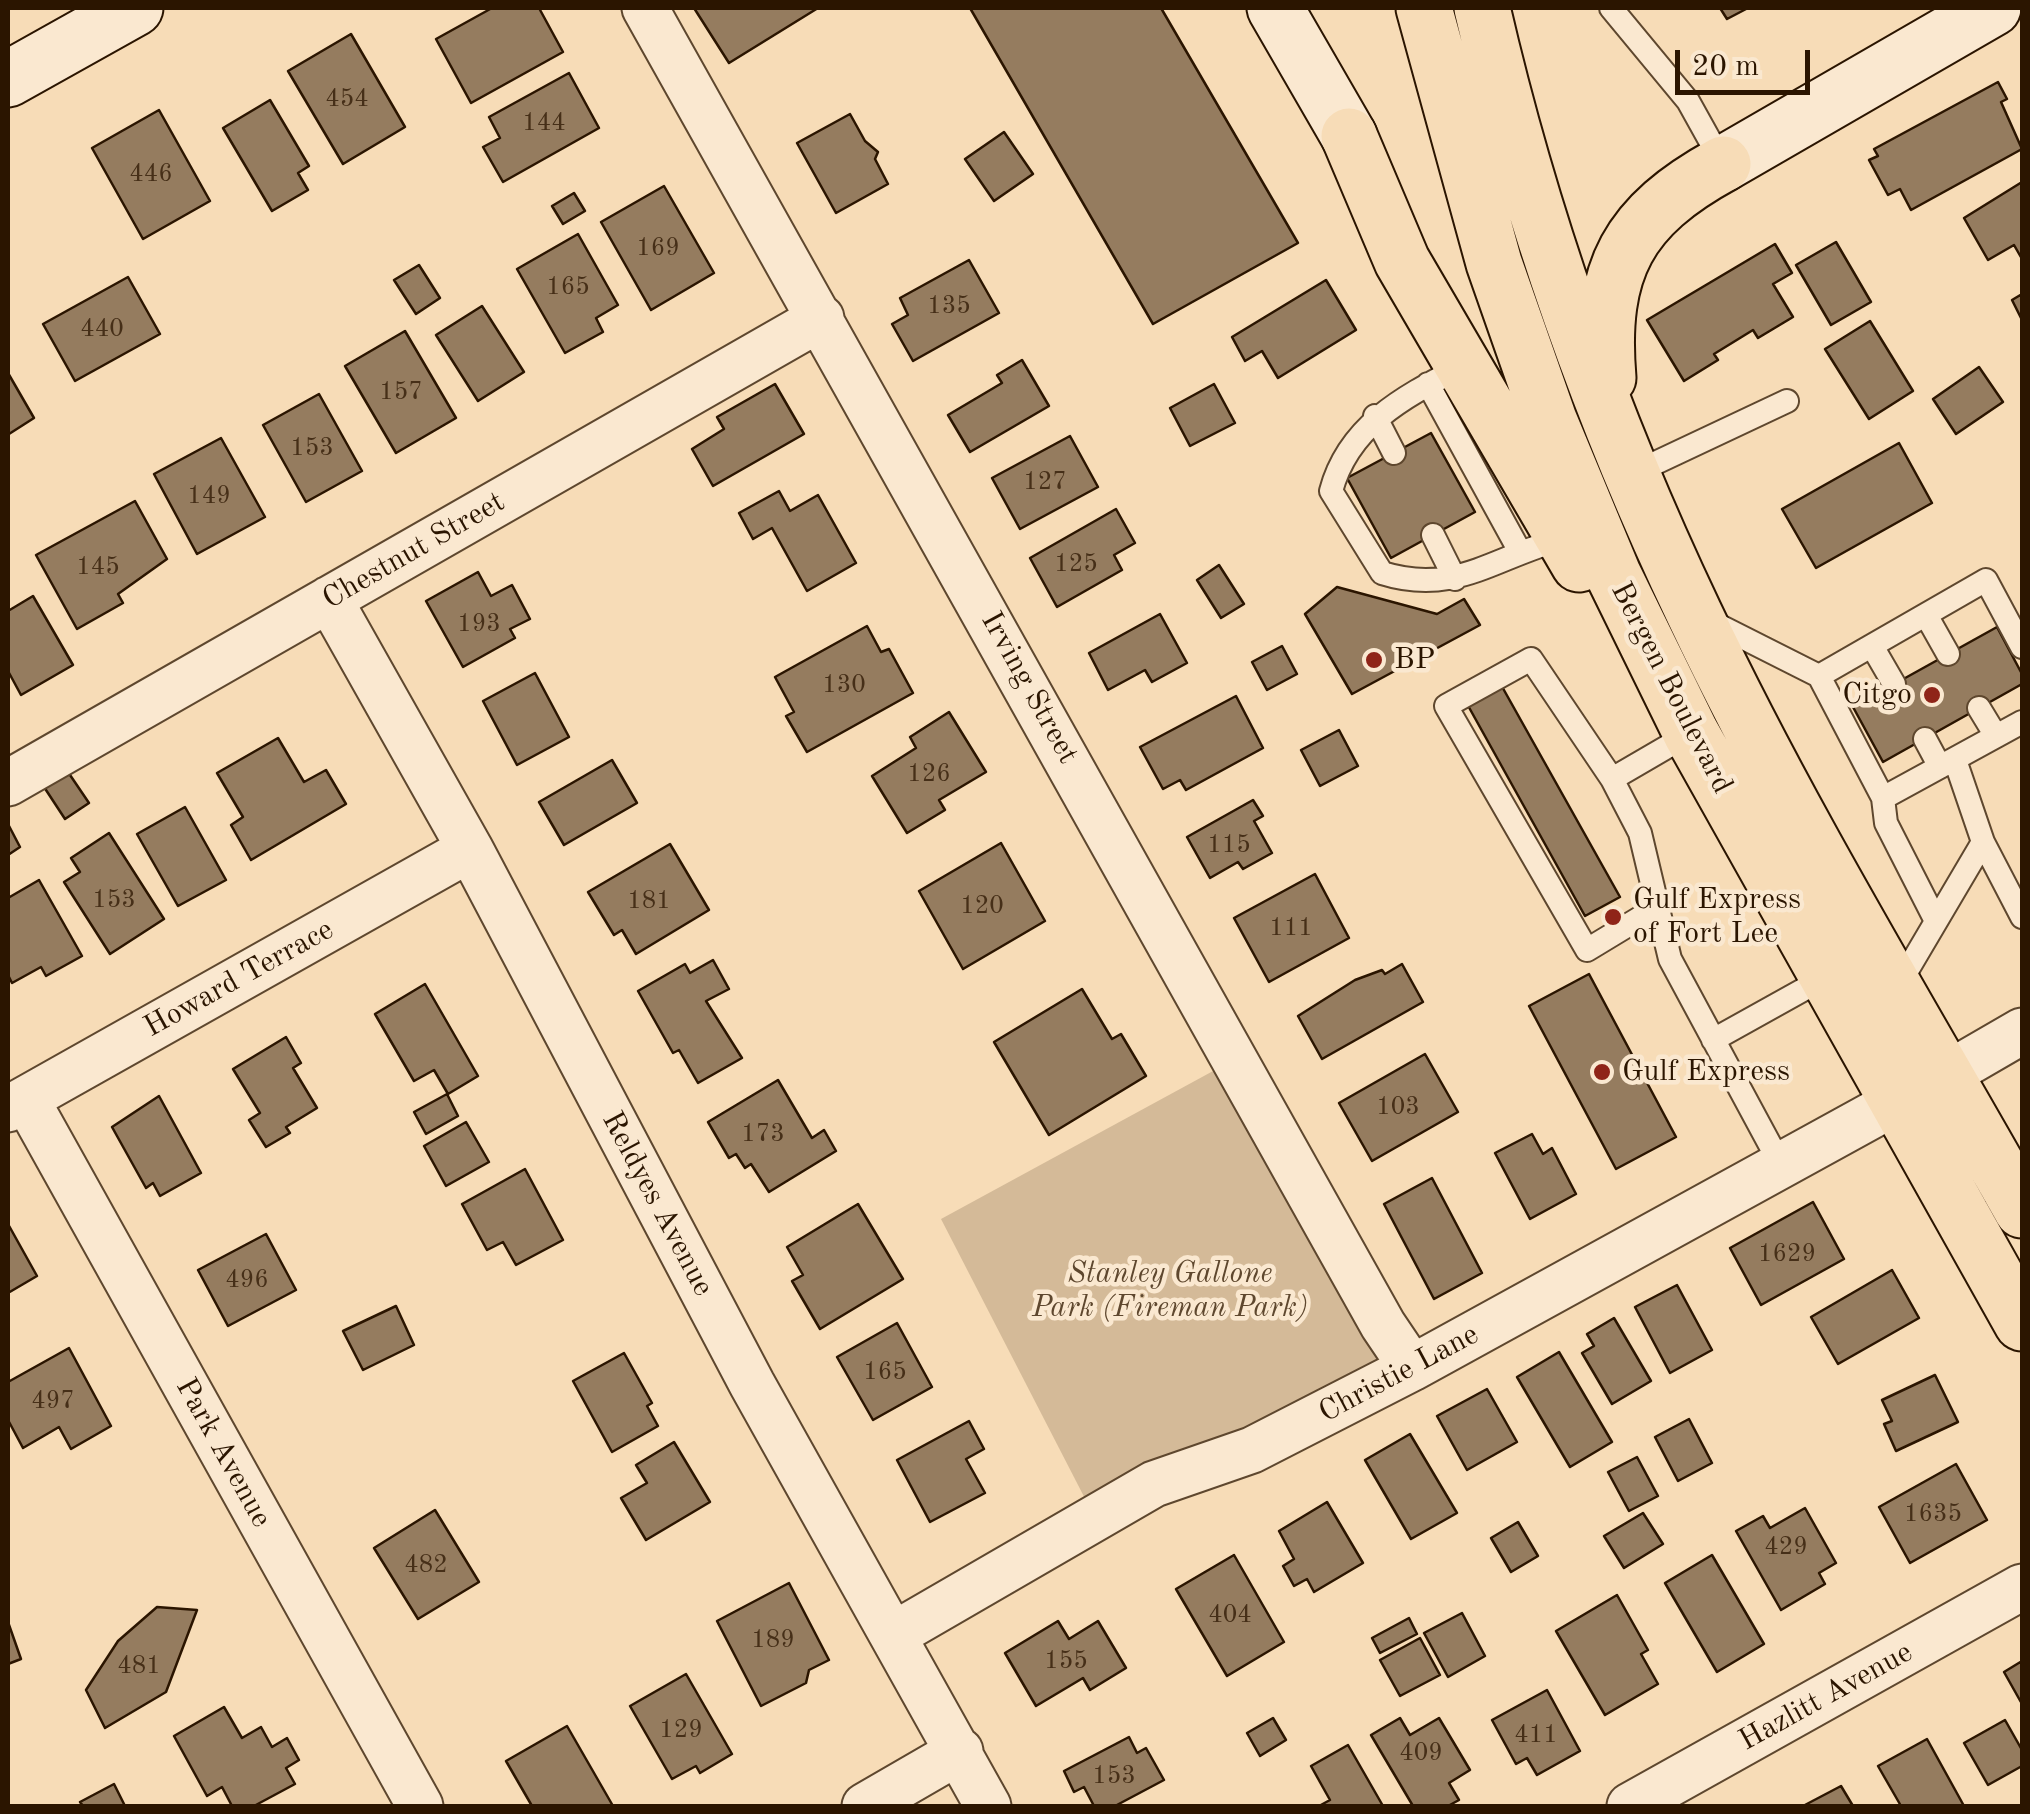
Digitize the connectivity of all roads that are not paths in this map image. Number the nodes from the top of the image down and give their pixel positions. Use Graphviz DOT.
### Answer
graph roads {
  1 [pos="135,8"];
  2 [pos="646,8"];
  3 [pos="1275,8"];
  4 [pos="1424,8"];
  5 [pos="1482,8"];
  6 [pos="1611,8"];
  7 [pos="1992,8"];
  8 [pos="8,79"];
  9 [pos="1349,136"];
  10 [pos="1723,164"];
  11 [pos="820,318"];
  12 [pos="1446,375"];
  13 [pos="1787,401"];
  14 [pos="1375,416"];
  15 [pos="1394,453"];
  16 [pos="1624,455"];
  17 [pos="1433,535"];
  18 [pos="1540,544"];
  19 [pos="1455,579"];
  20 [pos="329,599"];
  21 [pos="1694,612"];
  22 [pos="1926,615"];
  23 [pos="1872,646"];
  24 [pos="2022,647"];
  25 [pos="1948,654"];
  26 [pos="1819,676"];
  27 [pos="1894,684"];
  28 [pos="1979,708"];
  29 [pos="2022,722"];
  30 [pos="1691,733"];
  31 [pos="1996,736"];
  32 [pos="1925,738"];
  33 [pos="1948,763"];
  34 [pos="1612,779"];
  35 [pos="8,783"];
  36 [pos="1883,798"];
  37 [pos="1983,842"];
  38 [pos="470,850"];
  39 [pos="1658,908"];
  40 [pos="2022,916"];
  41 [pos="1936,921"];
  42 [pos="1828,976"];
  43 [pos="1897,987"];
  44 [pos="2022,1031"];
  45 [pos="1713,1040"];
  46 [pos="1946,1074"];
  47 [pos="1898,1102"];
  48 [pos="17,1104"];
  49 [pos="1782,1167"];
  50 [pos="2022,1210"];
  51 [pos="2022,1323"];
  52 [pos="1412,1368"];
  53 [pos="2022,1587"];
  54 [pos="894,1634"];
  55 [pos="960,1751"];
  56 [pos="420,1806"];
  57 [pos="866,1806"];
  58 [pos="988,1806"];
  59 [pos="1630,1806"];
  1 -- 8 [label="main road"];
  2 -- 11 [label="street, Irving Street"];
  3 -- 9 [label="main road"];
  4 -- 30 [label="highway, Bergen Boulevard"];
  5 -- 16 [label="highway, Bergen Boulevard"];
  6 -- 10 [label="lane"];
  7 -- 10 [label="main road"];
  9 -- 12 [label="highway"];
  10 -- 16 [label="highway"];
  11 -- 20 [label="street, Chestnut Street"];
  11 -- 52 [label="street, Irving Street"];
  12 -- 14 [label="lane"];
  12 -- 18 [label="highway"];
  13 -- 16 [label="lane"];
  14 -- 15 [label="lane"];
  14 -- 19 [label="lane"];
  16 -- 21 [label="highway, Bergen Boulevard"];
  17 -- 19 [label="lane"];
  18 -- 19 [label="lane"];
  18 -- 30 [label="highway"];
  20 -- 35 [label="street, Chestnut Street"];
  20 -- 38 [label="street, Reldyes Avenue"];
  21 -- 26 [label="lane"];
  21 -- 43 [label="highway, Bergen Boulevard"];
  22 -- 23 [label="lane"];
  22 -- 24 [label="lane"];
  22 -- 25 [label="lane"];
  23 -- 26 [label="lane"];
  23 -- 27 [label="lane"];
  26 -- 36 [label="lane"];
  28 -- 31 [label="lane"];
  29 -- 31 [label="lane"];
  30 -- 34 [label="lane"];
  30 -- 42 [label="highway, Bergen Boulevard"];
  31 -- 33 [label="lane"];
  32 -- 33 [label="lane"];
  33 -- 36 [label="lane"];
  33 -- 37 [label="lane"];
  34 -- 39 [label="lane"];
  34 -- 39 [label="lane"];
  36 -- 41 [label="lane"];
  37 -- 40 [label="lane"];
  37 -- 41 [label="lane"];
  38 -- 48 [label="street, Howard Terrace"];
  38 -- 54 [label="street, Reldyes Avenue"];
  39 -- 45 [label="lane"];
  41 -- 43 [label="lane"];
  42 -- 45 [label="lane"];
  42 -- 47 [label="highway, Bergen Boulevard"];
  43 -- 46 [label="highway, Bergen Boulevard"];
  44 -- 46 [label="street"];
  45 -- 49 [label="lane"];
  46 -- 50 [label="highway, Bergen Boulevard"];
  47 -- 49 [label="street, Christie Lane"];
  47 -- 51 [label="highway, Bergen Boulevard"];
  48 -- 56 [label="street, Park Avenue"];
  49 -- 52 [label="street, Christie Lane"];
  52 -- 54 [label="street, Christie Lane"];
  53 -- 59 [label="street, Hazlitt Avenue"];
  54 -- 55 [label="street, Reldyes Avenue"];
  55 -- 57 [label="street"];
  55 -- 58 [label="street, Reldyes Avenue"];
}
